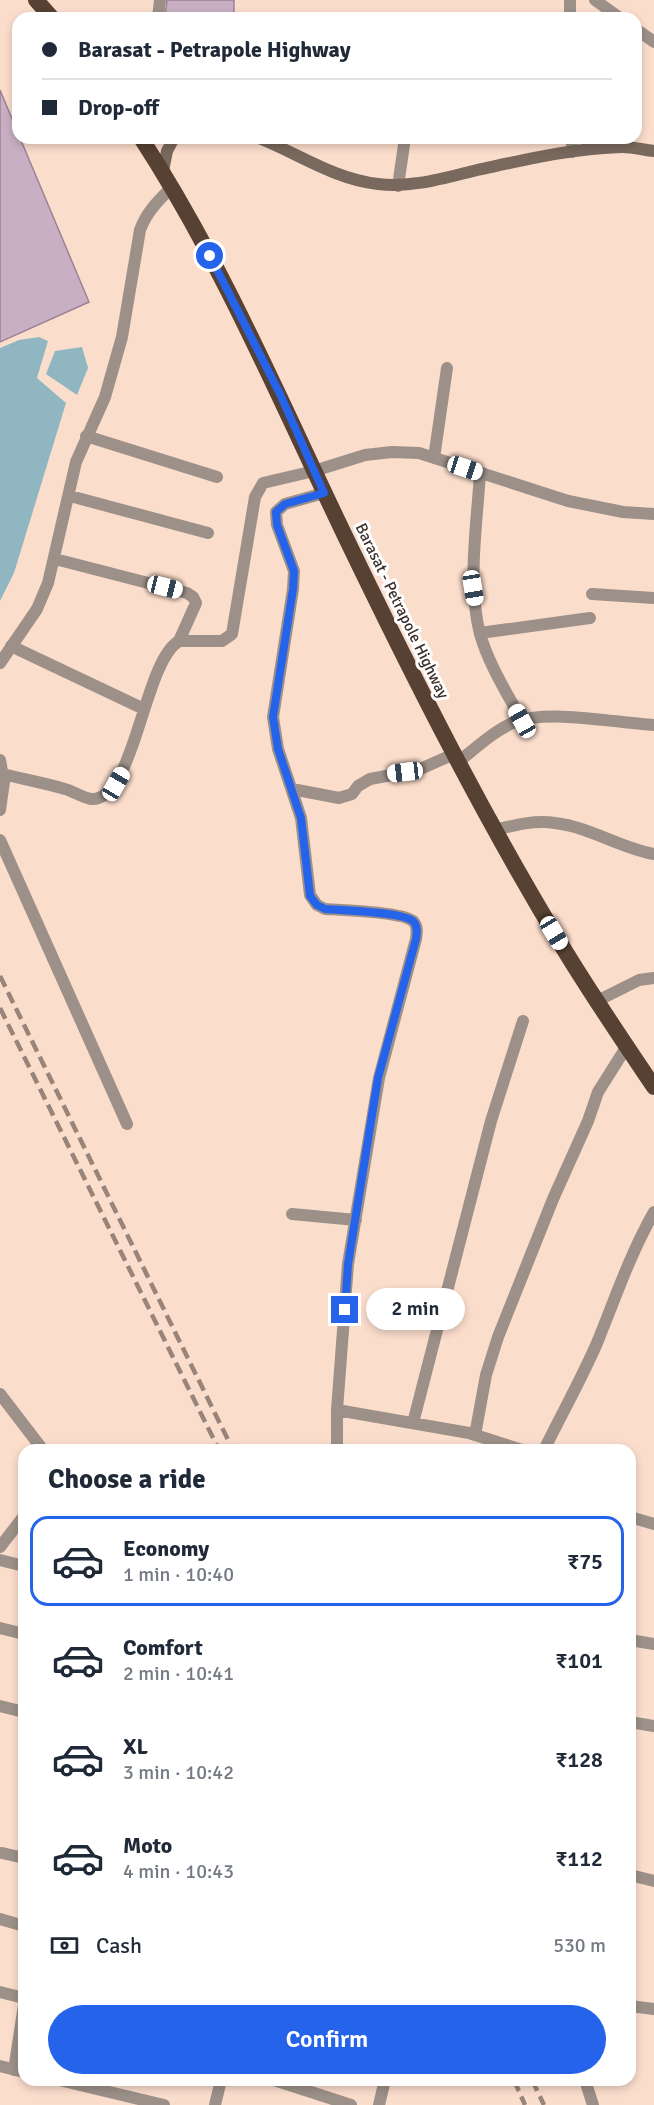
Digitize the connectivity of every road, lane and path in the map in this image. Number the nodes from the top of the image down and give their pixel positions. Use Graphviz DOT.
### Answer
graph roads {
  1 [pos="36,0"];
  2 [pos="595,0"];
  3 [pos="46,12"];
  4 [pos="612,12"];
  5 [pos="145,144"];
  6 [pos="171,144"];
  7 [pos="273,144"];
  8 [pos="404,144"];
  9 [pos="572,144"];
  10 [pos="654,151"];
  11 [pos="572,152"];
  12 [pos="163,171"];
  13 [pos="398,186"];
  14 [pos="172,187"];
  15 [pos="447,368"];
  16 [pos="86,436"];
  17 [pos="434,458"];
  18 [pos="314,471"];
  19 [pos="480,473"];
  20 [pos="217,477"];
  21 [pos="324,493"];
  22 [pos="70,496"];
  23 [pos="654,514"];
  24 [pos="208,533"];
  25 [pos="55,559"];
  26 [pos="592,594"];
  27 [pos="654,598"];
  28 [pos="590,618"];
  29 [pos="480,633"];
  30 [pos="179,641"];
  31 [pos="11,646"];
  32 [pos="0,663"];
  33 [pos="144,709"];
  34 [pos="522,721"];
  35 [pos="654,726"];
  36 [pos="456,758"];
  37 [pos="0,760"];
  38 [pos="3,774"];
  39 [pos="292,789"];
  40 [pos="0,810"];
  41 [pos="495,830"];
  42 [pos="0,840"];
  43 [pos="654,854"];
  44 [pos="654,978"];
  45 [pos="597,1000"];
  46 [pos="523,1021"];
  47 [pos="627,1046"];
  48 [pos="654,1087"];
  49 [pos="127,1124"];
  50 [pos="654,1212"];
  51 [pos="292,1214"];
  52 [pos="356,1220"];
  53 [pos="0,1394"];
  54 [pos="337,1410"];
  55 [pos="413,1423"];
  56 [pos="475,1435"];
  57 [pos="39,1444"];
  58 [pos="337,1444"];
  59 [pos="503,1444"];
  60 [pos="547,1444"];
  61 [pos="636,1519"];
  62 [pos="18,1524"];
  63 [pos="654,1524"];
  64 [pos="0,1547"];
  65 [pos="0,1560"];
  66 [pos="18,1564"];
  67 [pos="0,1628"];
  68 [pos="18,1632"];
  69 [pos="636,1641"];
  70 [pos="654,1644"];
  71 [pos="0,1706"];
  72 [pos="18,1710"];
  73 [pos="636,1723"];
  74 [pos="654,1726"];
  75 [pos="2,1853"];
  76 [pos="18,1857"];
  77 [pos="636,1876"];
  78 [pos="654,1881"];
  79 [pos="0,1919"];
  80 [pos="18,1924"];
  81 [pos="0,1992"];
  82 [pos="18,1996"];
  83 [pos="636,2007"];
  84 [pos="654,2009"];
  85 [pos="0,2066"];
  86 [pos="18,2071"];
  87 [pos="84,2086"];
  88 [pos="219,2086"];
  89 [pos="292,2086"];
  90 [pos="384,2086"];
  91 [pos="587,2086"];
  92 [pos="164,2105"];
  93 [pos="215,2105"];
  94 [pos="351,2105"];
  95 [pos="379,2105"];
  96 [pos="592,2105"];
  1 -- 3 [label="highway"];
  2 -- 4 [label="street"];
  5 -- 12 [label="highway, Barasat - Petrapole Highway"];
  6 -- 12 [label="main road"];
  7 -- 13 [label="main road"];
  8 -- 13 [label="street"];
  9 -- 11 [label="street"];
  10 -- 11 [label="main road"];
  11 -- 13 [label="main road"];
  12 -- 14 [label="highway, Barasat - Petrapole Highway"];
  14 -- 16 [label="street"];
  14 -- 18 [label="highway, Barasat - Petrapole Highway"];
  15 -- 17 [label="street"];
  16 -- 20 [label="street"];
  16 -- 22 [label="street"];
  17 -- 18 [label="street"];
  17 -- 19 [label="street"];
  18 -- 21 [label="highway, Barasat - Petrapole Highway"];
  18 -- 30 [label="street"];
  19 -- 23 [label="street"];
  19 -- 29 [label="street"];
  21 -- 36 [label="highway, Barasat - Petrapole Highway"];
  21 -- 39 [label="street"];
  22 -- 24 [label="street"];
  22 -- 25 [label="street"];
  25 -- 30 [label="street"];
  25 -- 31 [label="street"];
  26 -- 27 [label="street"];
  28 -- 29 [label="street"];
  29 -- 34 [label="street"];
  30 -- 33 [label="street"];
  31 -- 32 [label="street"];
  31 -- 33 [label="street"];
  33 -- 38 [label="street"];
  34 -- 35 [label="street"];
  34 -- 36 [label="street"];
  36 -- 39 [label="street"];
  36 -- 41 [label="highway, Barasat - Petrapole Highway"];
  37 -- 38 [label="street"];
  38 -- 40 [label="street"];
  39 -- 52 [label="street"];
  41 -- 43 [label="street"];
  41 -- 45 [label="highway, Barasat - Petrapole Highway"];
  42 -- 49 [label="street"];
  44 -- 45 [label="street"];
  45 -- 47 [label="highway, Barasat - Petrapole Highway"];
  46 -- 55 [label="street"];
  47 -- 48 [label="highway, Barasat - Petrapole Highway"];
  47 -- 56 [label="street"];
  50 -- 60 [label="street"];
  51 -- 52 [label="street"];
  52 -- 54 [label="street"];
  53 -- 57 [label="street"];
  54 -- 55 [label="street"];
  54 -- 58 [label="street"];
  55 -- 56 [label="street"];
  56 -- 59 [label="street"];
  61 -- 63 [label="street"];
  62 -- 64 [label="street"];
  65 -- 66 [label="street"];
  67 -- 68 [label="street"];
  69 -- 70 [label="street"];
  71 -- 72 [label="street"];
  73 -- 74 [label="street"];
  75 -- 76 [label="street"];
  77 -- 78 [label="street"];
  79 -- 80 [label="street"];
  81 -- 82 [label="street"];
  83 -- 84 [label="street"];
  85 -- 86 [label="street"];
  87 -- 92 [label="street"];
  88 -- 93 [label="street"];
  89 -- 94 [label="street"];
  90 -- 95 [label="street"];
  91 -- 96 [label="street"];
}
